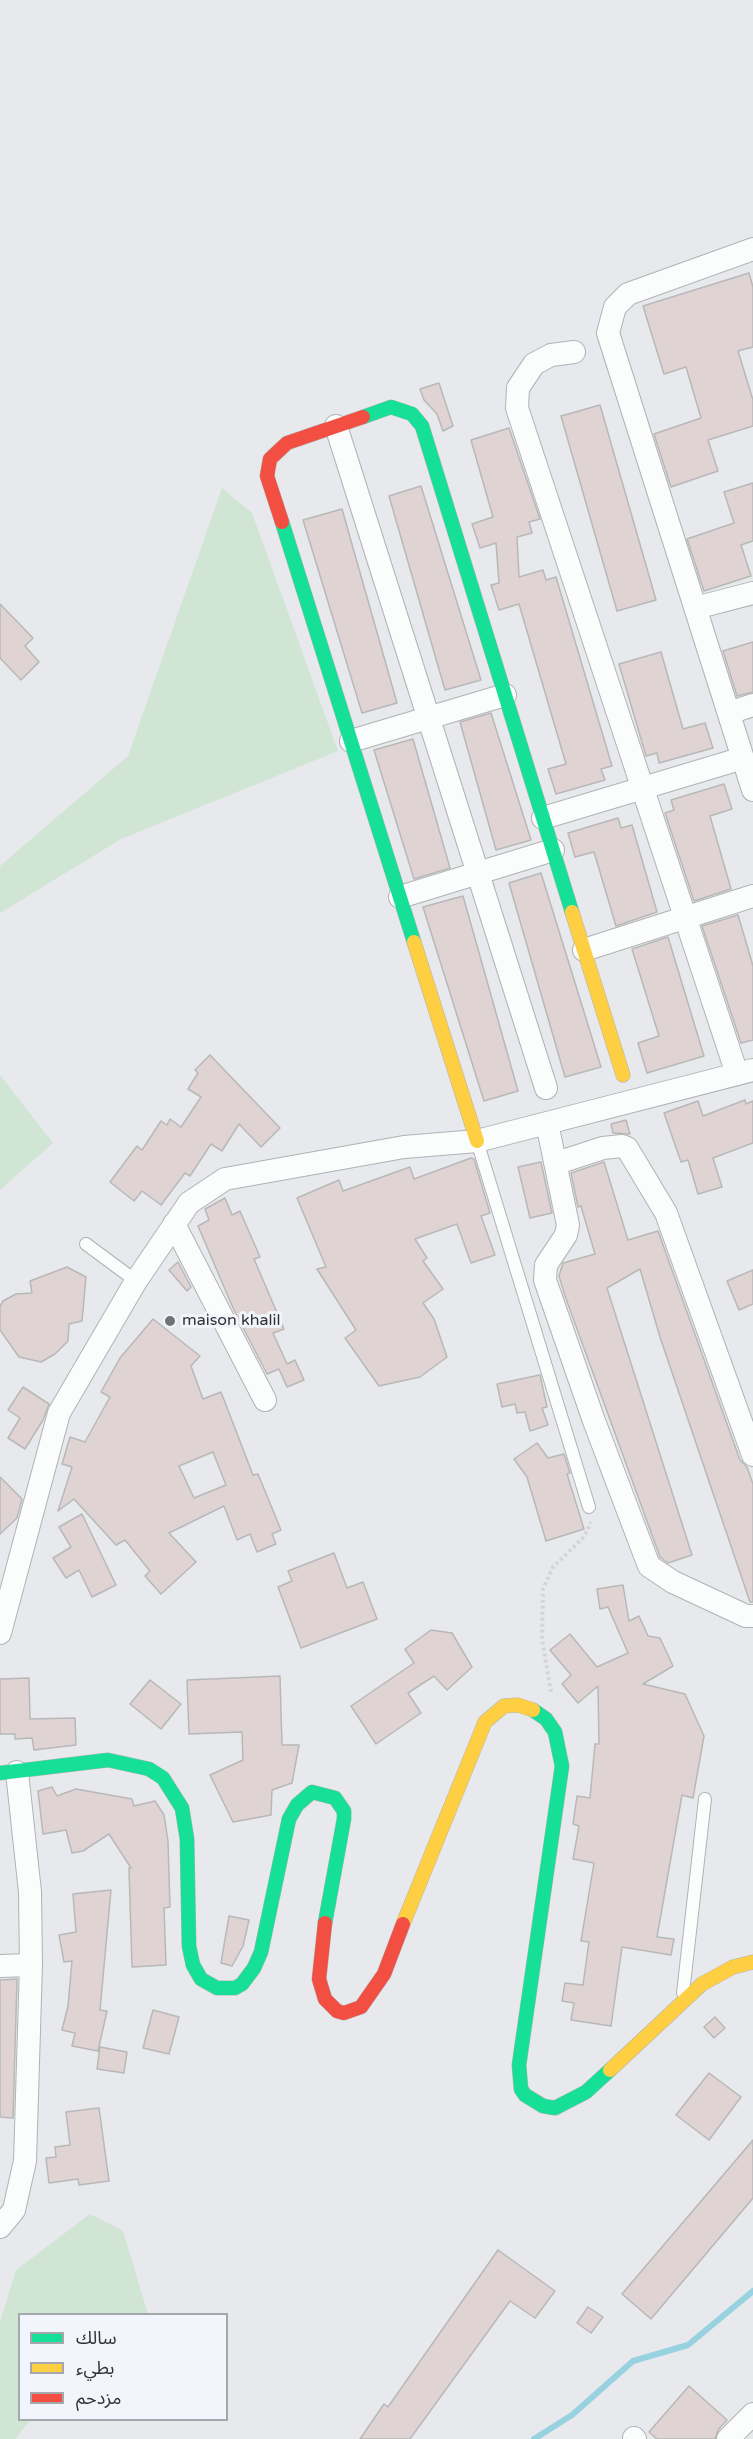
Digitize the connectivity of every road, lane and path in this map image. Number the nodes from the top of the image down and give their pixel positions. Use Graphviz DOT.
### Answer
graph roads {
  1 [pos="753,249"];
  2 [pos="574,352"];
  3 [pos="336,426"];
  4 [pos="753,593"];
  5 [pos="695,608"];
  6 [pos="505,695"];
  7 [pos="753,705"];
  8 [pos="729,712"];
  9 [pos="428,718"];
  10 [pos="351,741"];
  11 [pos="743,758"];
  12 [pos="642,788"];
  13 [pos="753,790"];
  14 [pos="543,818"];
  15 [pos="553,850"];
  16 [pos="478,874"];
  17 [pos="753,896"];
  18 [pos="400,897"];
  19 [pos="685,918"];
  20 [pos="584,950"];
  21 [pos="745,1072"];
  22 [pos="623,1075"];
  23 [pos="546,1088"];
  24 [pos="547,1123"];
  25 [pos="477,1141"];
  26 [pos="557,1163"];
  27 [pos="174,1224"];
  28 [pos="86,1244"];
  29 [pos="136,1281"];
  30 [pos="264,1400"];
  31 [pos="753,1455"];
  32 [pos="589,1507"];
  33 [pos="0,1560"];
  34 [pos="18,1575"];
  35 [pos="753,1616"];
  36 [pos="0,1633"];
  37 [pos="552,1697"];
  38 [pos="9,1772"];
  39 [pos="705,1799"];
  40 [pos="753,1962"];
  41 [pos="32,1965"];
  42 [pos="0,1966"];
  43 [pos="682,2003"];
  44 [pos="0,2227"];
  45 [pos="750,2422"];
  46 [pos="728,2439"];
  1 -- 5 [label="street"];
  2 -- 12 [label="street"];
  3 -- 6 [label="main road"];
  3 -- 9 [label="street"];
  3 -- 10 [label="main road"];
  4 -- 5 [label="street"];
  5 -- 8 [label="street"];
  6 -- 9 [label="street"];
  6 -- 14 [label="main road"];
  7 -- 8 [label="street"];
  8 -- 11 [label="street"];
  9 -- 10 [label="street"];
  9 -- 16 [label="street"];
  10 -- 18 [label="main road"];
  11 -- 12 [label="street"];
  11 -- 13 [label="street"];
  12 -- 14 [label="street"];
  12 -- 19 [label="street"];
  14 -- 15 [label="main road"];
  15 -- 16 [label="street"];
  15 -- 20 [label="main road"];
  16 -- 18 [label="street"];
  16 -- 23 [label="street"];
  17 -- 19 [label="street"];
  18 -- 25 [label="main road"];
  19 -- 20 [label="street"];
  19 -- 21 [label="street"];
  20 -- 22 [label="main road"];
  21 -- 24 [label="street"];
  24 -- 25 [label="street"];
  24 -- 26 [label="street"];
  25 -- 27 [label="street"];
  25 -- 32 [label="lane"];
  26 -- 31 [label="street"];
  26 -- 35 [label="street"];
  27 -- 29 [label="street"];
  27 -- 30 [label="street"];
  28 -- 29 [label="lane"];
  29 -- 34 [label="street"];
  32 -- 37 [label="path"];
  33 -- 34 [label="street"];
  34 -- 36 [label="street"];
  38 -- 41 [label="street"];
  38 -- 43 [label="main road"];
  39 -- 43 [label="lane"];
  40 -- 43 [label="main road"];
  41 -- 42 [label="street"];
  41 -- 44 [label="street"];
  45 -- 46 [label="street"];
}
